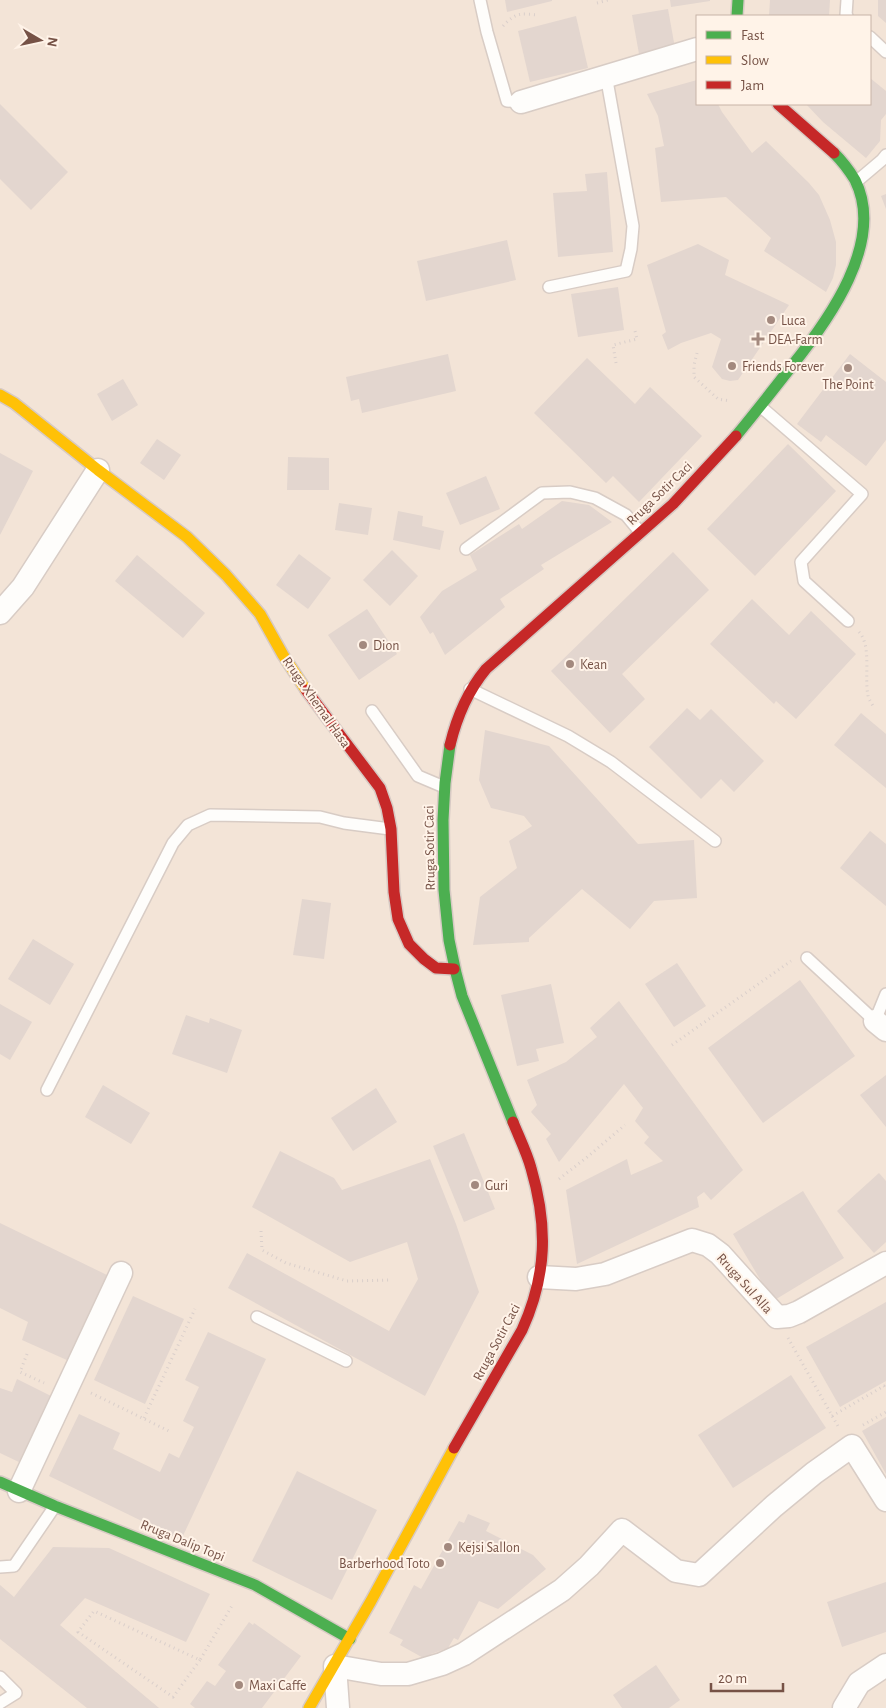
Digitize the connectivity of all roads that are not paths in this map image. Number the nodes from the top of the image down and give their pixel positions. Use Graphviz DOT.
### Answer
graph roads {
  1 [pos="480,0"];
  2 [pos="738,0"];
  3 [pos="846,0"];
  4 [pos="737,15"];
  5 [pos="846,15"];
  6 [pos="871,38"];
  7 [pos="696,48"];
  8 [pos="886,52"];
  9 [pos="606,75"];
  10 [pos="521,102"];
  11 [pos="779,105"];
  12 [pos="886,155"];
  13 [pos="856,182"];
  14 [pos="550,287"];
  15 [pos="0,395"];
  16 [pos="760,407"];
  17 [pos="98,470"];
  18 [pos="640,532"];
  19 [pos="466,549"];
  20 [pos="0,613"];
  21 [pos="848,621"];
  22 [pos="470,688"];
  23 [pos="372,710"];
  24 [pos="444,787"];
  25 [pos="391,829"];
  26 [pos="715,841"];
  27 [pos="807,958"];
  28 [pos="454,969"];
  29 [pos="886,994"];
  30 [pos="880,1026"];
  31 [pos="47,1090"];
  32 [pos="886,1263"];
  33 [pos="122,1273"];
  34 [pos="540,1277"];
  35 [pos="257,1317"];
  36 [pos="346,1361"];
  37 [pos="10,1486"];
  38 [pos="886,1500"];
  39 [pos="55,1506"];
  40 [pos="0,1567"];
  41 [pos="350,1639"];
  42 [pos="886,1665"];
  43 [pos="335,1666"];
  44 [pos="0,1677"];
  45 [pos="0,1703"];
  46 [pos="309,1708"];
  47 [pos="338,1708"];
  48 [pos="844,1708"];
  1 -- 10 [label="lane"];
  2 -- 4 [label="main road"];
  3 -- 5 [label="lane"];
  6 -- 8 [label="lane"];
  7 -- 9 [label="street"];
  9 -- 10 [label="street"];
  9 -- 14 [label="lane"];
  11 -- 13 [label="main road, Rruga Sotir Caci"];
  12 -- 13 [label="lane"];
  13 -- 16 [label="main road, Rruga Sotir Caci"];
  15 -- 17 [label="main road, Rruga Xhemal Hasa"];
  16 -- 18 [label="main road, Rruga Sotir Caci"];
  16 -- 21 [label="lane"];
  17 -- 20 [label="street"];
  17 -- 25 [label="main road, Rruga Xhemal Hasa"];
  18 -- 19 [label="lane"];
  18 -- 22 [label="main road, Rruga Sotir Caci"];
  22 -- 24 [label="main road, Rruga Sotir Caci"];
  22 -- 26 [label="lane"];
  23 -- 24 [label="lane"];
  24 -- 28 [label="main road, Rruga Sotir Caci"];
  25 -- 28 [label="main road, Rruga Xhemal Hasa"];
  25 -- 31 [label="lane"];
  27 -- 30 [label="lane"];
  28 -- 34 [label="main road, Rruga Sotir Caci"];
  29 -- 30 [label="lane"];
  32 -- 34 [label="street, Rruga Sul Alla"];
  33 -- 37 [label="street"];
  34 -- 41 [label="main road, Rruga Sotir Caci"];
  35 -- 36 [label="lane"];
  37 -- 39 [label="main road, Rruga Dalip Topi"];
  38 -- 43 [label="street"];
  39 -- 40 [label="lane"];
  39 -- 41 [label="main road, Rruga Dalip Topi"];
  41 -- 43 [label="main road, Rruga Sotir Caci"];
  42 -- 48 [label="street"];
  43 -- 46 [label="main road, Rruga Sotir Caci"];
  43 -- 47 [label="street"];
  44 -- 45 [label="lane"];
}
